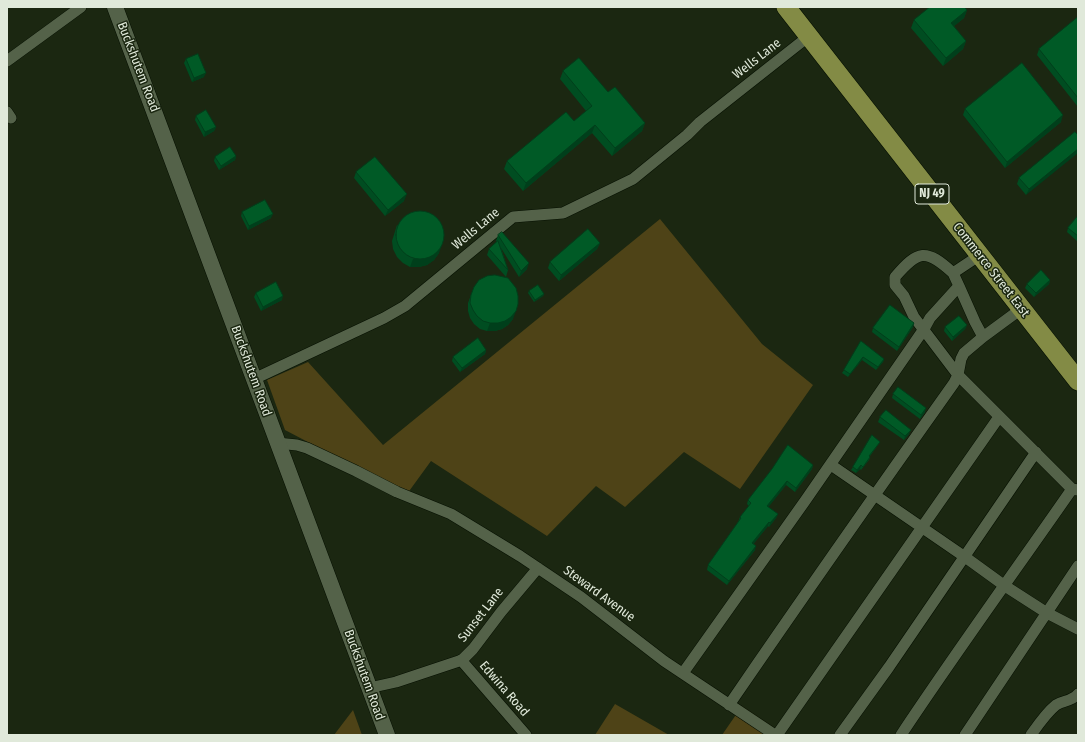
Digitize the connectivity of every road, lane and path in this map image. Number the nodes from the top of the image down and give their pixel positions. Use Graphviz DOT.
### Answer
graph roads {
  1 [pos="81,7"];
  2 [pos="115,7"];
  3 [pos="786,7"];
  4 [pos="809,36"];
  5 [pos="7,61"];
  6 [pos="980,255"];
  7 [pos="953,273"];
  8 [pos="959,286"];
  9 [pos="1021,309"];
  10 [pos="924,329"];
  11 [pos="983,337"];
  12 [pos="958,375"];
  13 [pos="254,379"];
  14 [pos="1078,381"];
  15 [pos="999,417"];
  16 [pos="277,443"];
  17 [pos="1036,452"];
  18 [pos="830,465"];
  19 [pos="1075,489"];
  20 [pos="875,496"];
  21 [pos="921,528"];
  22 [pos="965,557"];
  23 [pos="1078,566"];
  24 [pos="538,568"];
  25 [pos="1005,586"];
  26 [pos="1047,613"];
  27 [pos="1078,629"];
  28 [pos="461,660"];
  29 [pos="684,673"];
  30 [pos="369,688"];
  31 [pos="1076,698"];
  32 [pos="729,705"];
  33 [pos="387,735"];
  34 [pos="526,735"];
  35 [pos="776,735"];
  36 [pos="840,735"];
  37 [pos="901,735"];
  38 [pos="965,735"];
  39 [pos="1031,735"];
  1 -- 5 [label="street"];
  2 -- 13 [label="main road, Buckshutem Road"];
  3 -- 4 [label="highway, Commerce Street East / NJ 49"];
  4 -- 6 [label="highway, Commerce Street East / NJ 49"];
  4 -- 13 [label="street, Wells Lane"];
  6 -- 7 [label="street"];
  6 -- 9 [label="highway, Commerce Street East / NJ 49"];
  7 -- 8 [label="street"];
  7 -- 10 [label="street"];
  8 -- 10 [label="street"];
  8 -- 11 [label="street"];
  9 -- 11 [label="street"];
  9 -- 14 [label="highway, Commerce Street East / NJ 49"];
  10 -- 12 [label="street"];
  10 -- 18 [label="street"];
  11 -- 12 [label="street"];
  12 -- 15 [label="street"];
  12 -- 20 [label="street"];
  13 -- 16 [label="main road, Buckshutem Road"];
  15 -- 17 [label="street"];
  15 -- 21 [label="street"];
  16 -- 24 [label="street, Steward Avenue"];
  16 -- 30 [label="main road, Buckshutem Road"];
  17 -- 19 [label="street"];
  17 -- 22 [label="street"];
  18 -- 20 [label="street"];
  18 -- 29 [label="street"];
  19 -- 25 [label="street"];
  20 -- 21 [label="street"];
  20 -- 32 [label="street"];
  21 -- 22 [label="street"];
  21 -- 35 [label="street"];
  22 -- 25 [label="street"];
  22 -- 36 [label="street"];
  23 -- 26 [label="street"];
  24 -- 28 [label="street, Sunset Lane"];
  24 -- 29 [label="street, Steward Avenue"];
  25 -- 26 [label="street"];
  25 -- 37 [label="street"];
  26 -- 27 [label="street"];
  26 -- 38 [label="street"];
  28 -- 30 [label="street, Sunset Lane"];
  28 -- 34 [label="street, Edwina Road"];
  29 -- 32 [label="street, Steward Avenue"];
  30 -- 33 [label="main road, Buckshutem Road"];
  31 -- 39 [label="street"];
  32 -- 35 [label="street, Steward Avenue"];
}
